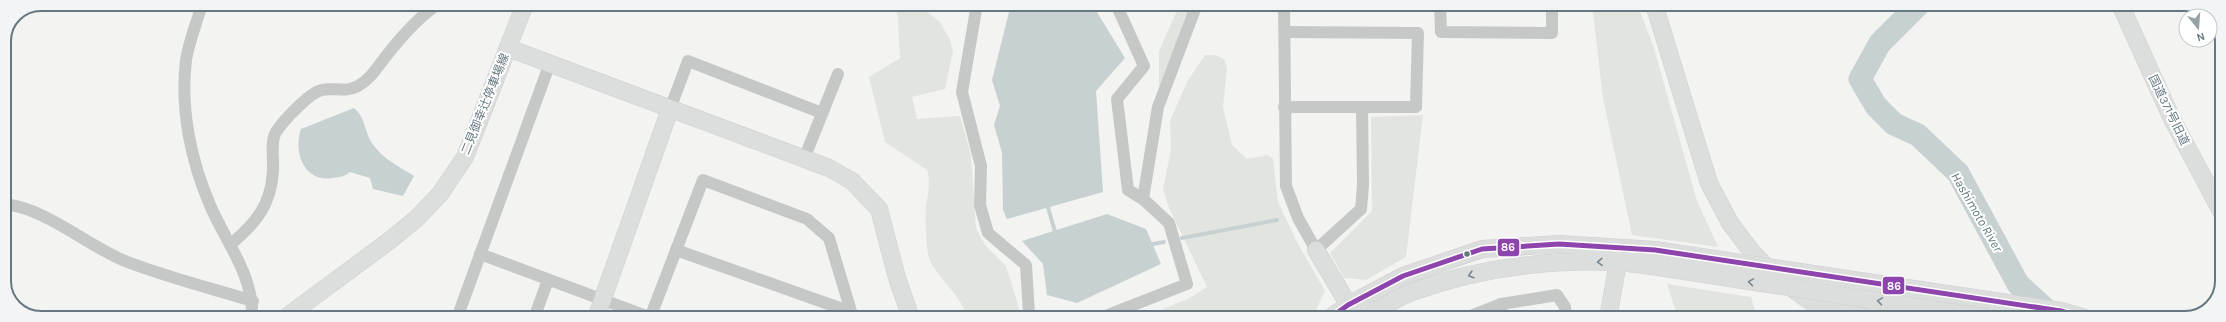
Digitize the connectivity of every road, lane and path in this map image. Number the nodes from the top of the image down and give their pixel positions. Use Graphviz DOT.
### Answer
graph roads {
  1 [pos="200,11"];
  2 [pos="428,11"];
  3 [pos="522,11"];
  4 [pos="976,11"];
  5 [pos="1119,11"];
  6 [pos="1194,11"];
  7 [pos="1284,11"];
  8 [pos="1440,11"];
  9 [pos="1552,11"];
  10 [pos="1656,11"];
  11 [pos="2123,11"];
  12 [pos="1285,32"];
  13 [pos="508,48"];
  14 [pos="550,63"];
  15 [pos="838,74"];
  16 [pos="1284,107"];
  17 [pos="1362,107"];
  18 [pos="670,109"];
  19 [pos="822,113"];
  20 [pos="804,159"];
  21 [pos="1143,199"];
  22 [pos="2215,200"];
  23 [pos="11,205"];
  24 [pos="231,244"];
  25 [pos="676,250"];
  26 [pos="1316,250"];
  27 [pos="480,254"];
  28 [pos="1620,254"];
  29 [pos="548,280"];
  30 [pos="603,300"];
  31 [pos="253,301"];
  32 [pos="1501,304"];
  33 [pos="252,311"];
  34 [pos="294,311"];
  35 [pos="460,311"];
  36 [pos="537,311"];
  37 [pos="599,311"];
  38 [pos="632,311"];
  39 [pos="654,311"];
  40 [pos="841,311"];
  41 [pos="851,311"];
  42 [pos="909,311"];
  43 [pos="1030,311"];
  44 [pos="1118,311"];
  45 [pos="1351,311"];
  46 [pos="1353,311"];
  47 [pos="1377,311"];
  48 [pos="1483,311"];
  49 [pos="1502,311"];
  50 [pos="1565,311"];
  51 [pos="1609,311"];
  52 [pos="1840,311"];
  53 [pos="1943,311"];
  54 [pos="2061,311"];
  1 -- 24 [label="street"];
  2 -- 24 [label="street"];
  3 -- 13 [label="street, 二見御幸辻停車場線"];
  4 -- 43 [label="street"];
  5 -- 21 [label="street"];
  6 -- 21 [label="street"];
  7 -- 12 [label="street"];
  8 -- 9 [label="street"];
  10 -- 52 [label="street"];
  11 -- 22 [label="street, 国道371号旧道"];
  12 -- 16 [label="street"];
  12 -- 17 [label="street"];
  13 -- 14 [label="street"];
  13 -- 34 [label="street, 二見御幸辻停車場線"];
  14 -- 18 [label="street"];
  14 -- 27 [label="street"];
  15 -- 19 [label="street"];
  16 -- 17 [label="street"];
  16 -- 26 [label="street"];
  17 -- 26 [label="street"];
  18 -- 19 [label="street"];
  18 -- 20 [label="street"];
  18 -- 30 [label="street"];
  19 -- 20 [label="street"];
  20 -- 42 [label="street"];
  21 -- 44 [label="street"];
  23 -- 31 [label="street"];
  24 -- 31 [label="street"];
  25 -- 39 [label="street"];
  25 -- 40 [label="street"];
  25 -- 41 [label="street"];
  26 -- 45 [label="street"];
  27 -- 29 [label="street"];
  27 -- 35 [label="street"];
  28 -- 46 [label="street"];
  28 -- 47 [label="street, one-way"];
  28 -- 51 [label="street"];
  53 -- 28 [label="street, one-way, bridge"];
  28 -- 54 [label="street, bridge"];
  29 -- 30 [label="street"];
  29 -- 36 [label="street"];
  30 -- 37 [label="street"];
  30 -- 38 [label="street"];
  31 -- 33 [label="street"];
  32 -- 48 [label="street"];
  32 -- 49 [label="street"];
  32 -- 50 [label="street"];
}
